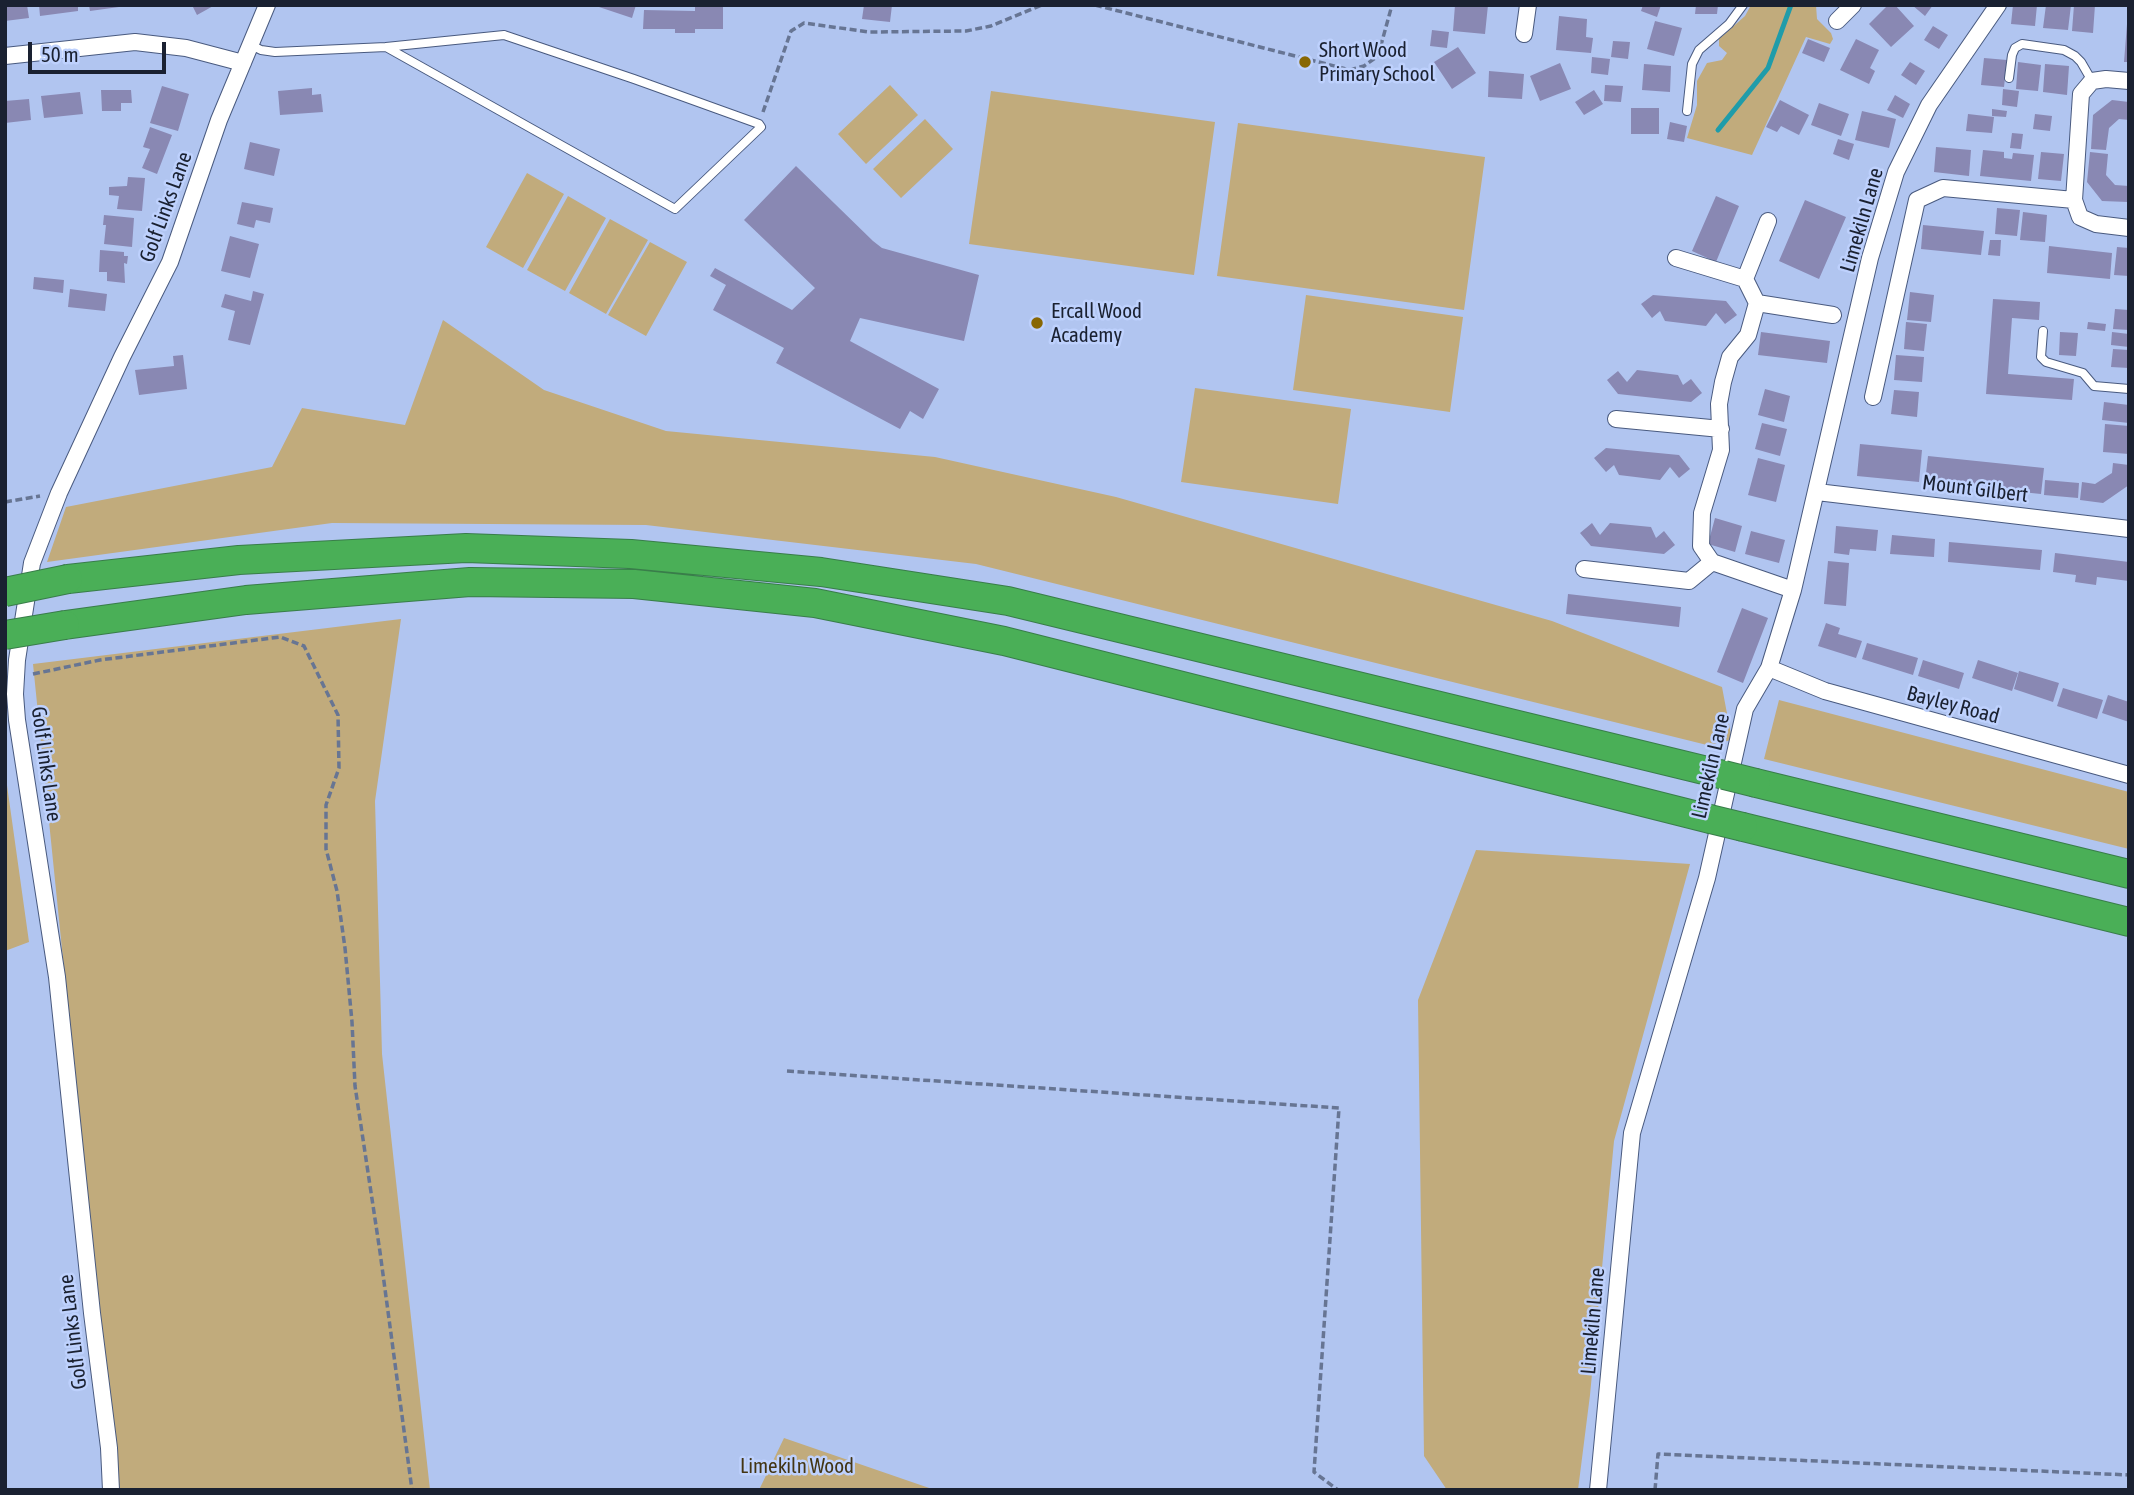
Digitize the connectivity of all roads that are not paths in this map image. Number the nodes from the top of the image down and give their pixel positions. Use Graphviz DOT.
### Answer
graph roads {
  1 [pos="267,5"];
  2 [pos="1528,5"];
  3 [pos="1743,5"];
  4 [pos="1853,5"];
  5 [pos="1998,5"];
  6 [pos="1836,21"];
  7 [pos="1524,34"];
  8 [pos="251,45"];
  9 [pos="386,47"];
  10 [pos="5,57"];
  11 [pos="243,63"];
  12 [pos="2009,78"];
  13 [pos="2092,81"];
  14 [pos="2129,81"];
  15 [pos="1686,111"];
  16 [pos="2074,200"];
  17 [pos="1768,221"];
  18 [pos="2129,228"];
  19 [pos="1676,258"];
  20 [pos="1745,279"];
  21 [pos="1757,303"];
  22 [pos="1833,315"];
  23 [pos="2042,331"];
  24 [pos="2129,389"];
  25 [pos="1873,397"];
  26 [pos="1616,418"];
  27 [pos="1721,429"];
  28 [pos="1817,492"];
  29 [pos="2129,528"];
  30 [pos="1712,562"];
  31 [pos="1584,569"];
  32 [pos="1793,590"];
  33 [pos="5,592"];
  34 [pos="5,635"];
  35 [pos="1769,668"];
  36 [pos="2129,775"];
  37 [pos="2129,874"];
  38 [pos="2129,922"];
  39 [pos="111,1490"];
  40 [pos="1598,1490"];
  1 -- 8 [label="street, Golf Links Lane"];
  2 -- 7 [label="street"];
  3 -- 15 [label="lane"];
  4 -- 6 [label="street"];
  5 -- 28 [label="street, Limekiln Lane"];
  8 -- 9 [label="lane"];
  8 -- 11 [label="street, Golf Links Lane"];
  9 -- 9 [label="lane"];
  10 -- 11 [label="street"];
  11 -- 39 [label="street, Golf Links Lane"];
  12 -- 13 [label="lane"];
  13 -- 14 [label="street"];
  13 -- 16 [label="street"];
  16 -- 18 [label="street"];
  16 -- 25 [label="street"];
  17 -- 20 [label="street"];
  19 -- 20 [label="street"];
  20 -- 21 [label="street"];
  21 -- 22 [label="street"];
  21 -- 27 [label="street"];
  23 -- 24 [label="lane"];
  26 -- 27 [label="street"];
  27 -- 30 [label="street"];
  28 -- 29 [label="street, Mount Gilbert"];
  28 -- 32 [label="street, Limekiln Lane"];
  30 -- 31 [label="street"];
  30 -- 32 [label="street"];
  32 -- 35 [label="street, Limekiln Lane"];
  33 -- 37 [label="highway, bridge"];
  34 -- 38 [label="highway, bridge"];
  35 -- 36 [label="street, Bayley Road"];
  35 -- 40 [label="street, Limekiln Lane"];
}
